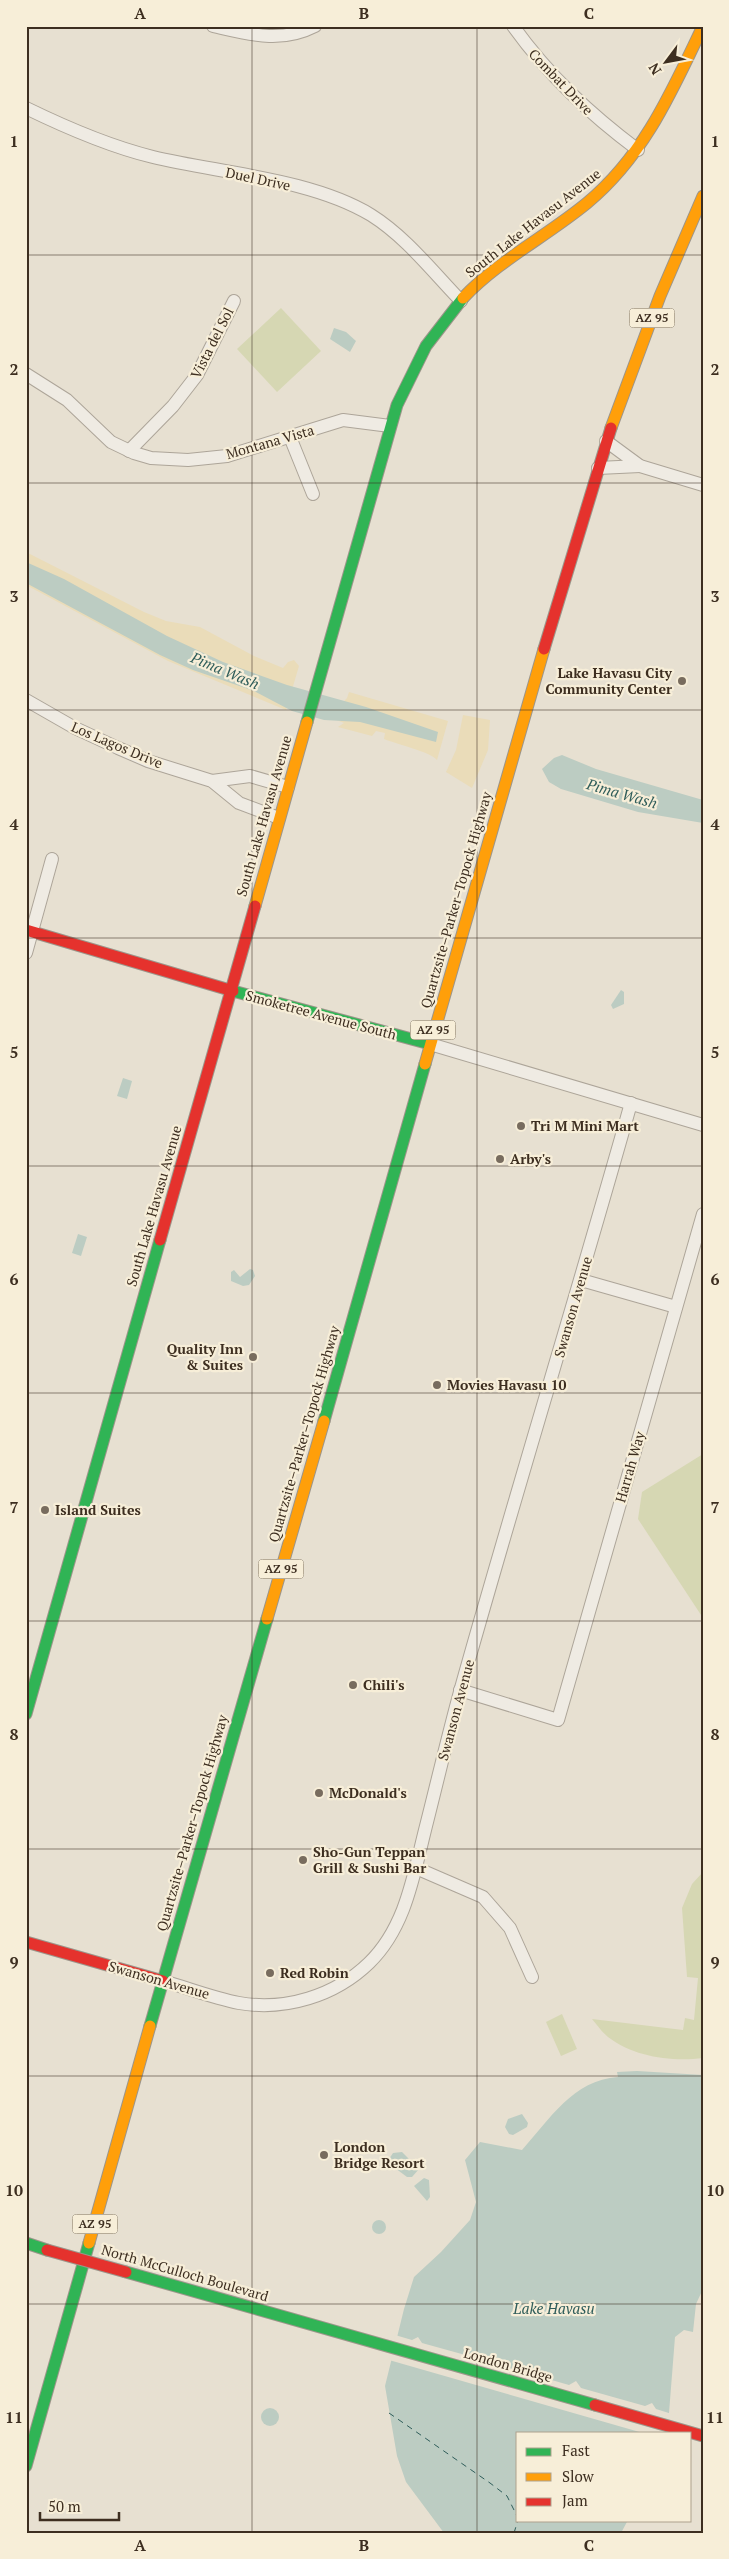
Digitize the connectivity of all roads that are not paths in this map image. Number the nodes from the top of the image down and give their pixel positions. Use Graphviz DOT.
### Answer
graph roads {
  1 [pos="213,26"];
  2 [pos="315,26"];
  3 [pos="513,26"];
  4 [pos="703,26"];
  5 [pos="26,108"];
  6 [pos="638,150"];
  7 [pos="703,196"];
  8 [pos="234,301"];
  9 [pos="461,301"];
  10 [pos="26,374"];
  11 [pos="390,426"];
  12 [pos="290,437"];
  13 [pos="606,441"];
  14 [pos="129,451"];
  15 [pos="640,466"];
  16 [pos="598,468"];
  17 [pos="703,485"];
  18 [pos="313,494"];
  19 [pos="26,700"];
  20 [pos="212,781"];
  21 [pos="288,787"];
  22 [pos="279,818"];
  23 [pos="52,859"];
  24 [pos="29,931"];
  25 [pos="26,953"];
  26 [pos="230,990"];
  27 [pos="430,1044"];
  28 [pos="631,1103"];
  29 [pos="703,1124"];
  30 [pos="703,1214"];
  31 [pos="581,1280"];
  32 [pos="676,1307"];
  33 [pos="460,1690"];
  34 [pos="26,1714"];
  35 [pos="416,1868"];
  36 [pos="26,1942"];
  37 [pos="532,1977"];
  38 [pos="163,1981"];
  39 [pos="26,2243"];
  40 [pos="306,2323"];
  41 [pos="689,2432"];
  42 [pos="26,2466"];
  1 -- 2 [label="street"];
  3 -- 6 [label="street, Combat Drive"];
  4 -- 6 [label="main road, South Lake Havasu Avenue"];
  5 -- 9 [label="street, Duel Drive"];
  6 -- 9 [label="main road, South Lake Havasu Avenue"];
  7 -- 13 [label="main road, AZ 95"];
  8 -- 14 [label="street, Vista del Sol"];
  9 -- 11 [label="main road, South Lake Havasu Avenue"];
  10 -- 14 [label="street, Montana Vista"];
  11 -- 12 [label="street, Montana Vista"];
  11 -- 21 [label="main road, South Lake Havasu Avenue"];
  12 -- 14 [label="street, Montana Vista"];
  12 -- 18 [label="street"];
  13 -- 15 [label="street"];
  13 -- 16 [label="main road, AZ 95"];
  15 -- 16 [label="street"];
  15 -- 17 [label="street"];
  16 -- 27 [label="main road, Quartzsite–Parker–Topock Highway / AZ 95"];
  19 -- 20 [label="street, Los Lagos Drive"];
  20 -- 21 [label="street, Los Lagos Drive"];
  20 -- 22 [label="street, Los Lagos Drive"];
  21 -- 22 [label="main road, South Lake Havasu Avenue"];
  22 -- 26 [label="main road, South Lake Havasu Avenue"];
  23 -- 24 [label="street"];
  24 -- 25 [label="street"];
  24 -- 26 [label="main road, Smoketree Avenue South"];
  26 -- 27 [label="main road, Smoketree Avenue South"];
  26 -- 34 [label="main road, South Lake Havasu Avenue"];
  27 -- 28 [label="street, Smoketree Avenue South"];
  27 -- 38 [label="main road, Quartzsite–Parker–Topock Highway / AZ 95"];
  28 -- 29 [label="street, Smoketree Avenue South"];
  28 -- 31 [label="street, Swanson Avenue"];
  30 -- 32 [label="street, Harrah Way"];
  31 -- 32 [label="street"];
  31 -- 33 [label="street, Swanson Avenue"];
  32 -- 33 [label="street, Harrah Way"];
  33 -- 35 [label="street, Swanson Avenue"];
  35 -- 37 [label="street"];
  35 -- 38 [label="street, Swanson Avenue"];
  36 -- 38 [label="main road, Swanson Avenue"];
  38 -- 42 [label="main road, Quartzsite–Parker–Topock Highway / AZ 95"];
  39 -- 40 [label="main road, North McCulloch Boulevard, bridge"];
  40 -- 41 [label="main road, London Bridge"];
}
